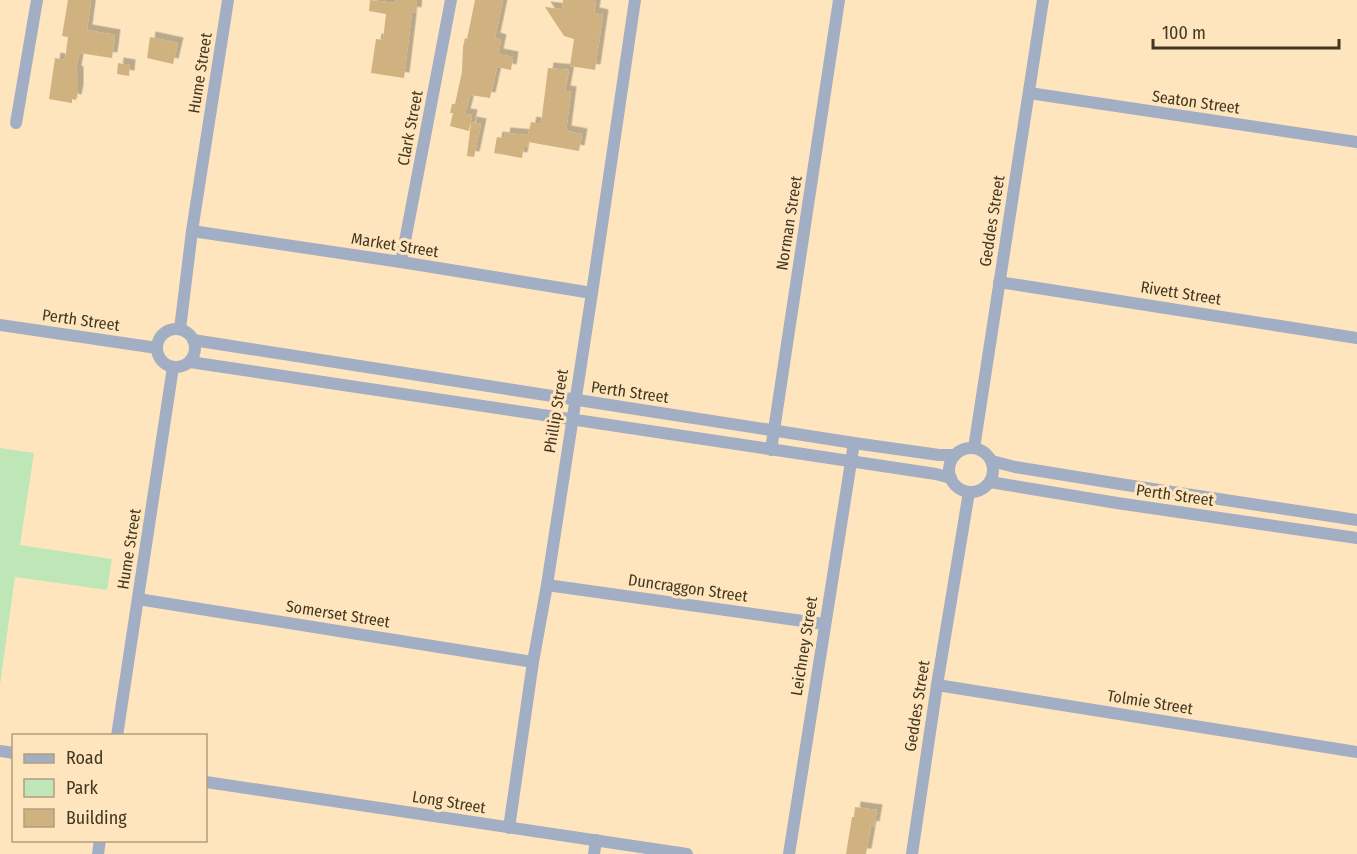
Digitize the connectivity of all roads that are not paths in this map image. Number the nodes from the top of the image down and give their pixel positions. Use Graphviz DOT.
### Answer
graph roads {
  1 [pos="37,0"];
  2 [pos="228,0"];
  3 [pos="451,0"];
  4 [pos="635,0"];
  5 [pos="839,0"];
  6 [pos="1043,0"];
  7 [pos="1029,93"];
  8 [pos="16,123"];
  9 [pos="1357,142"];
  10 [pos="192,231"];
  11 [pos="401,262"];
  12 [pos="999,282"];
  13 [pos="592,293"];
  14 [pos="0,325"];
  15 [pos="180,329"];
  16 [pos="1357,338"];
  17 [pos="193,340"];
  18 [pos="157,348"];
  19 [pos="190,362"];
  20 [pos="173,367"];
  21 [pos="574,401"];
  22 [pos="572,418"];
  23 [pos="774,430"];
  24 [pos="854,443"];
  25 [pos="974,448"];
  26 [pos="771,450"];
  27 [pos="955,454"];
  28 [pos="992,461"];
  29 [pos="850,463"];
  30 [pos="951,478"];
  31 [pos="990,482"];
  32 [pos="1120,484"];
  33 [pos="969,492"];
  34 [pos="1117,503"];
  35 [pos="1357,520"];
  36 [pos="1357,535"];
  37 [pos="547,585"];
  38 [pos="138,599"];
  39 [pos="824,624"];
  40 [pos="533,662"];
  41 [pos="937,685"];
  42 [pos="117,734"];
  43 [pos="1357,752"];
  44 [pos="207,782"];
  45 [pos="510,828"];
  46 [pos="596,840"];
  47 [pos="594,854"];
  48 [pos="687,854"];
  49 [pos="789,854"];
  50 [pos="912,854"];
  1 -- 8 [label="street"];
  2 -- 10 [label="street, Hume Street"];
  3 -- 11 [label="street, Clark Street"];
  4 -- 13 [label="street, Phillip Street"];
  5 -- 23 [label="street, Norman Street"];
  6 -- 7 [label="street, Geddes Street"];
  7 -- 9 [label="street, Seaton Street"];
  7 -- 12 [label="street, Geddes Street"];
  10 -- 11 [label="street, Market Street"];
  10 -- 15 [label="street, Hume Street"];
  11 -- 13 [label="street, Market Street"];
  12 -- 16 [label="street, Rivett Street"];
  12 -- 25 [label="street, Geddes Street"];
  13 -- 21 [label="street, Phillip Street"];
  14 -- 18 [label="street, Perth Street"];
  15 -- 17 [label="street"];
  15 -- 18 [label="street"];
  17 -- 19 [label="street"];
  17 -- 21 [label="street, Perth Street"];
  18 -- 20 [label="street"];
  19 -- 20 [label="street"];
  19 -- 22 [label="street"];
  20 -- 38 [label="street, Hume Street"];
  21 -- 22 [label="street, Phillip Street"];
  21 -- 23 [label="street, Perth Street"];
  22 -- 26 [label="street"];
  22 -- 37 [label="street, Phillip Street"];
  23 -- 24 [label="street, Perth Street"];
  23 -- 26 [label="street, Norman Street"];
  24 -- 27 [label="street, Perth Street"];
  24 -- 29 [label="street, Leichney Street"];
  25 -- 27 [label="street"];
  25 -- 28 [label="street"];
  26 -- 29 [label="street"];
  27 -- 30 [label="street"];
  28 -- 31 [label="street"];
  28 -- 32 [label="street, Perth Street"];
  29 -- 30 [label="street"];
  29 -- 39 [label="street, Leichney Street"];
  30 -- 33 [label="street"];
  31 -- 33 [label="street"];
  31 -- 34 [label="street, Perth Street"];
  32 -- 34 [label="street"];
  32 -- 35 [label="street, Perth Street"];
  33 -- 41 [label="street, Geddes Street"];
  34 -- 36 [label="street, Perth Street"];
  37 -- 39 [label="street, Duncraggon Street"];
  37 -- 40 [label="street, Phillip Street"];
  38 -- 40 [label="street, Somerset Street"];
  38 -- 42 [label="street, Hume Street"];
  39 -- 49 [label="street, Leichney Street"];
  40 -- 45 [label="street, Phillip Street"];
  41 -- 43 [label="street, Tolmie Street"];
  41 -- 50 [label="street, Geddes Street"];
  44 -- 45 [label="street, Long Street"];
  45 -- 46 [label="street, Long Street"];
  46 -- 47 [label="street"];
  46 -- 48 [label="street, Long Street"];
}
